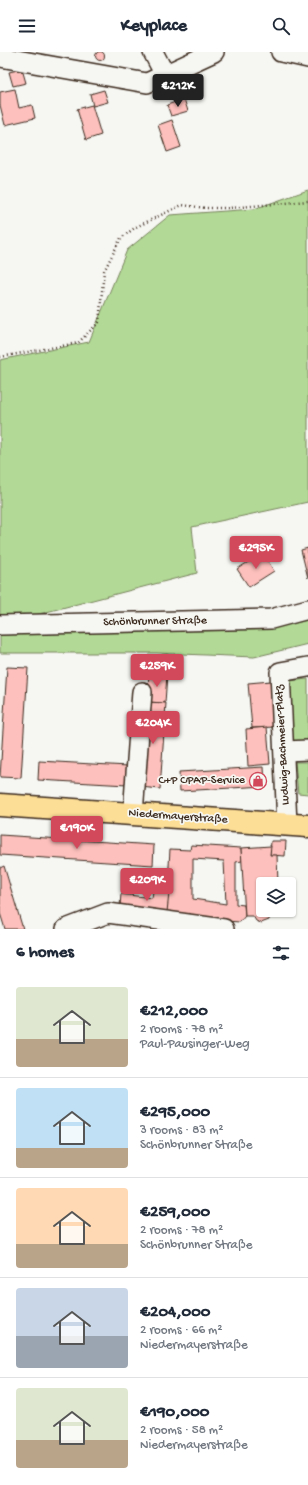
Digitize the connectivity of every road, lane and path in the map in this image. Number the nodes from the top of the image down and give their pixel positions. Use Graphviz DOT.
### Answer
graph roads {
  1 [pos="153,52"];
  2 [pos="214,52"];
  3 [pos="281,52"];
  4 [pos="0,57"];
  5 [pos="308,58"];
  6 [pos="165,75"];
  7 [pos="308,201"];
  8 [pos="0,357"];
  9 [pos="308,609"];
  10 [pos="0,625"];
  11 [pos="308,667"];
  12 [pos="142,692"];
  13 [pos="308,750"];
  14 [pos="285,751"];
  15 [pos="0,805"];
  16 [pos="133,814"];
  17 [pos="298,825"];
  18 [pos="107,921"];
  19 [pos="66,929"];
  20 [pos="224,929"];
  1 -- 6 [label="street"];
  2 -- 6 [label="street"];
  3 -- 5 [label="street"];
  4 -- 6 [label="street"];
  7 -- 8 [label="path"];
  9 -- 10 [label="street, Schönbrunner Straße"];
  11 -- 14 [label="street, Ludwig-Bachmeier-Platz"];
  12 -- 16 [label="street"];
  13 -- 14 [label="street"];
  14 -- 17 [label="street, Ludwig-Bachmeier-Platz"];
  15 -- 16 [label="main road, Niedermayerstraße"];
  16 -- 17 [label="main road, Niedermayerstraße"];
  18 -- 19 [label="street"];
  18 -- 20 [label="street"];
}
